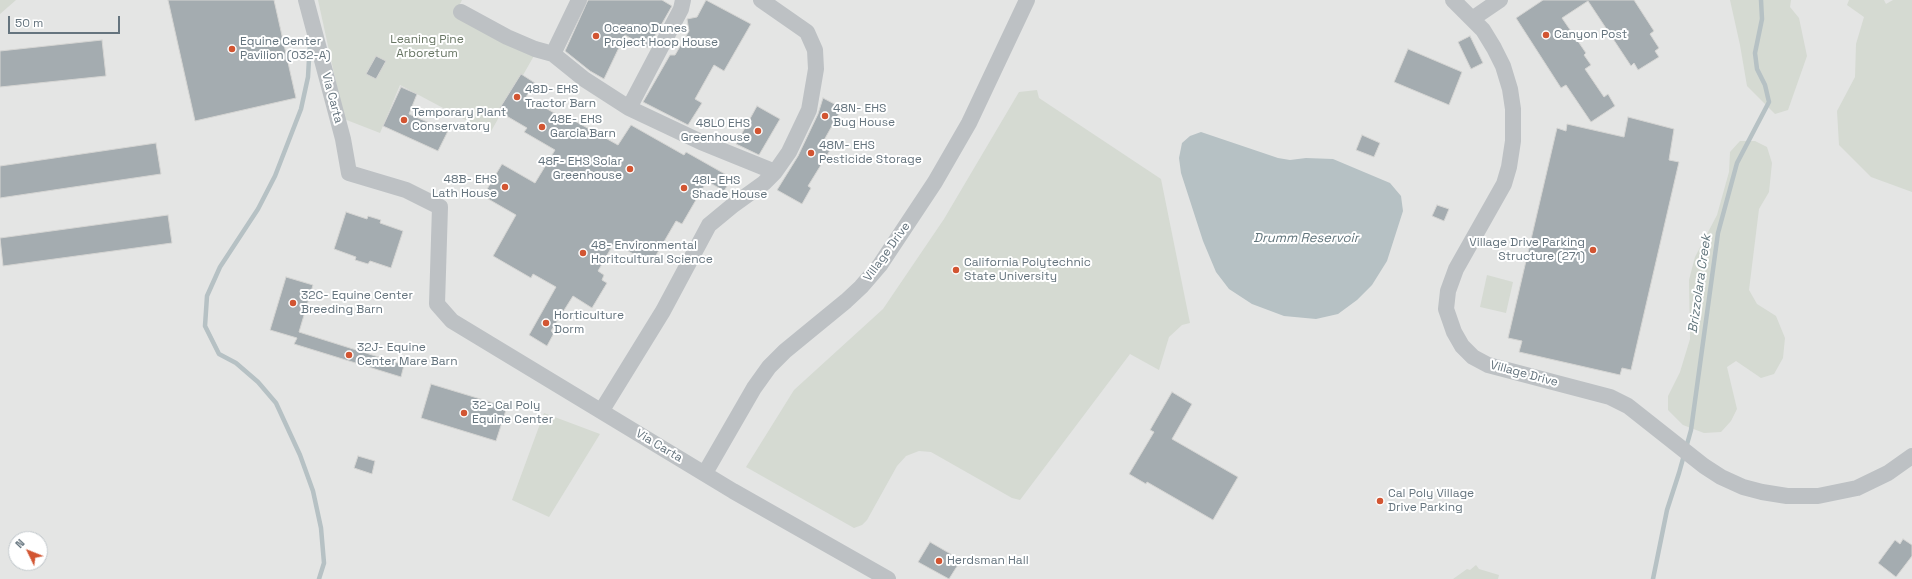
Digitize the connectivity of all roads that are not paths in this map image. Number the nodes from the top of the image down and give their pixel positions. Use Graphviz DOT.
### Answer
graph roads {
  1 [pos="306,0"];
  2 [pos="579,0"];
  3 [pos="683,0"];
  4 [pos="761,0"];
  5 [pos="1027,0"];
  6 [pos="1453,0"];
  7 [pos="1500,0"];
  8 [pos="461,12"];
  9 [pos="1472,19"];
  10 [pos="553,54"];
  11 [pos="629,108"];
  12 [pos="775,172"];
  13 [pos="602,410"];
  14 [pos="1912,456"];
  15 [pos="705,473"];
  16 [pos="888,579"];
  1 -- 13 [label="street, Via Carta"];
  2 -- 10 [label="street"];
  3 -- 11 [label="street"];
  4 -- 12 [label="street"];
  5 -- 15 [label="street, Village Drive"];
  6 -- 9 [label="street, Village Drive"];
  7 -- 9 [label="street"];
  8 -- 10 [label="street"];
  9 -- 14 [label="street, Village Drive"];
  10 -- 11 [label="street"];
  11 -- 12 [label="street"];
  12 -- 13 [label="street"];
  13 -- 15 [label="street, Via Carta"];
  15 -- 16 [label="street, Via Carta"];
}
